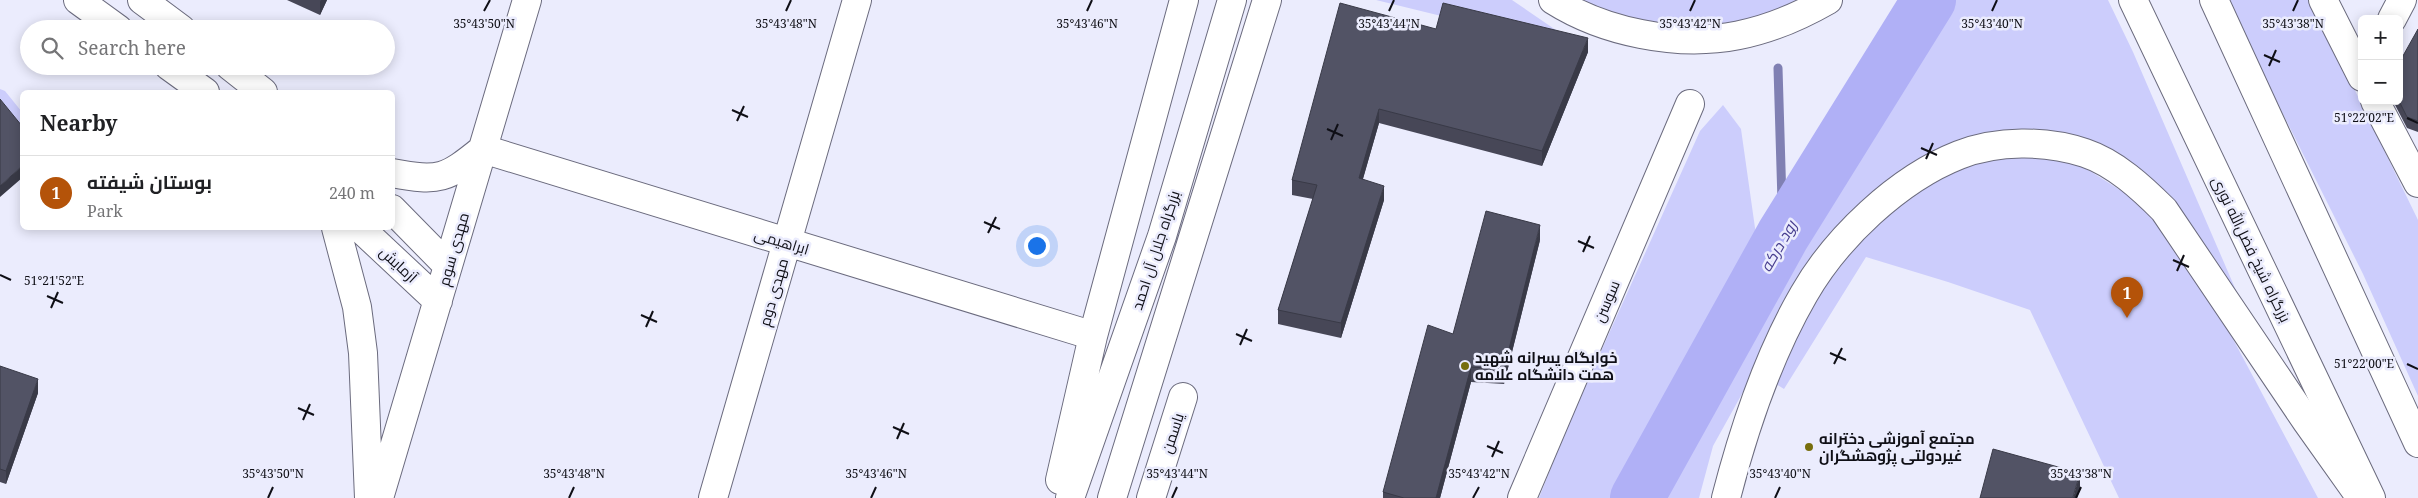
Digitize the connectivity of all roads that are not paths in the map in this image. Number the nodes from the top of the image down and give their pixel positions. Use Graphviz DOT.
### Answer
graph roads {
  1 [pos="78,0"];
  2 [pos="142,0"];
  3 [pos="527,0"];
  4 [pos="857,0"];
  5 [pos="1184,0"];
  6 [pos="1232,0"];
  7 [pos="1267,0"];
  8 [pos="1553,0"];
  9 [pos="1828,0"];
  10 [pos="2132,0"];
  11 [pos="2214,0"];
  12 [pos="2324,0"];
  13 [pos="2402,0"];
  14 [pos="2394,15"];
  15 [pos="106,20"];
  16 [pos="169,20"];
  17 [pos="2358,69"];
  18 [pos="182,75"];
  19 [pos="241,75"];
  20 [pos="203,90"];
  21 [pos="260,90"];
  22 [pos="1690,104"];
  23 [pos="2377,105"];
  24 [pos="483,149"];
  25 [pos="395,174"];
  26 [pos="2418,183"];
  27 [pos="395,212"];
  28 [pos="337,230"];
  29 [pos="362,230"];
  30 [pos="788,242"];
  31 [pos="448,266"];
  32 [pos="438,301"];
  33 [pos="1081,332"];
  34 [pos="1183,397"];
  35 [pos="2418,444"];
  36 [pos="369,498"];
  37 [pos="379,498"];
  38 [pos="713,498"];
  39 [pos="1056,498"];
  40 [pos="1070,498"];
  41 [pos="1112,498"];
  42 [pos="1151,498"];
  43 [pos="1522,498"];
  44 [pos="1726,498"];
  45 [pos="2361,498"];
  46 [pos="2371,498"];
  1 -- 15 [label="main road"];
  2 -- 16 [label="main road"];
  3 -- 24 [label="main road, مهدی سوم"];
  4 -- 30 [label="main road, مهدی دوم"];
  5 -- 39 [label="main road"];
  6 -- 40 [label="main road, بزرگراه جلال آل احمد"];
  7 -- 41 [label="main road, بزرگراه جلال آل احمد"];
  8 -- 9 [label="main road"];
  10 -- 46 [label="main road, بزرگراه شیخ فضل‌الله نوری"];
  11 -- 35 [label="main road"];
  12 -- 17 [label="main road"];
  13 -- 14 [label="main road"];
  18 -- 20 [label="main road"];
  19 -- 21 [label="main road"];
  22 -- 43 [label="main road, سوسن"];
  23 -- 26 [label="main road"];
  24 -- 25 [label="main road"];
  24 -- 30 [label="main road, ابراهیمی"];
  24 -- 31 [label="main road, مهدی سوم"];
  27 -- 31 [label="main road"];
  28 -- 36 [label="main road"];
  29 -- 32 [label="main road, آزمایش"];
  30 -- 33 [label="main road, ابراهیمی"];
  30 -- 38 [label="main road, مهدی دوم"];
  31 -- 32 [label="main road, مهدی سوم"];
  32 -- 37 [label="main road, مهدی سوم"];
  34 -- 42 [label="main road, یاسمن"];
  44 -- 45 [label="main road"];
}
